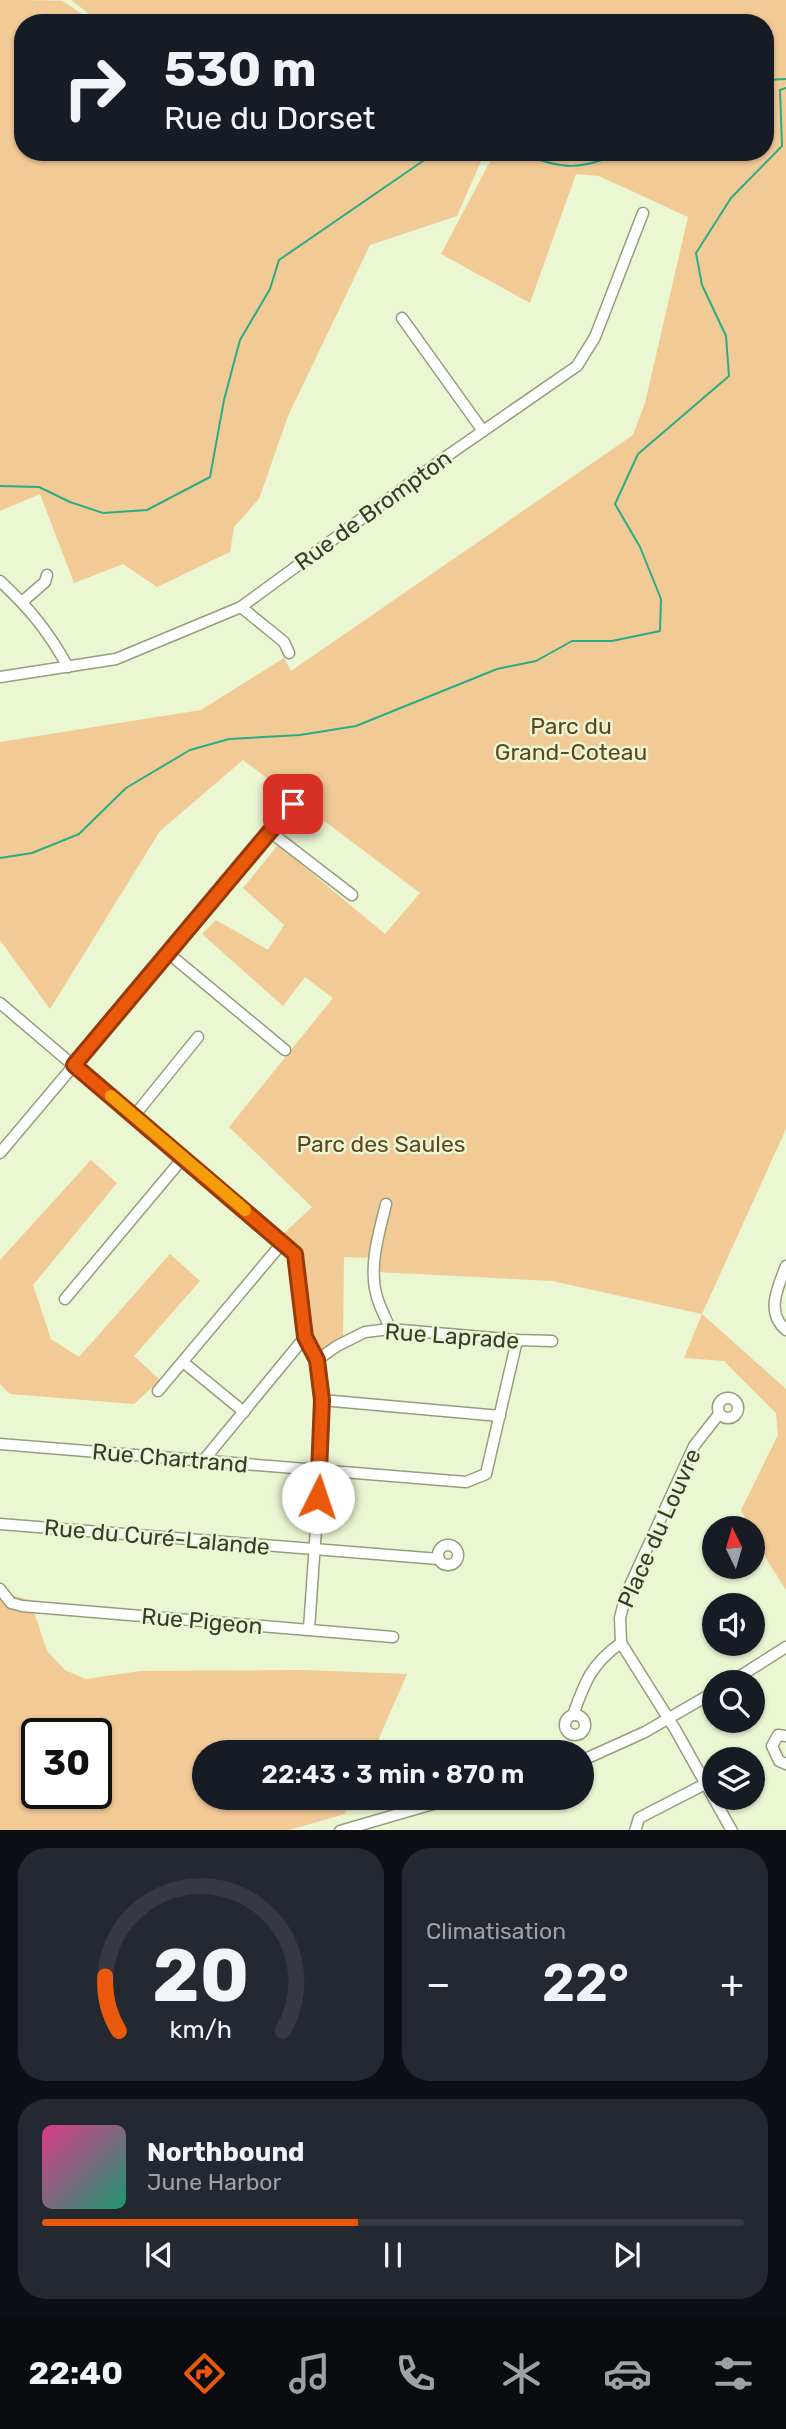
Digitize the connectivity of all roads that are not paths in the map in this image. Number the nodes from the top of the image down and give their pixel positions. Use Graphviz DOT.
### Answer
graph roads {
  1 [pos="643,213"];
  2 [pos="402,318"];
  3 [pos="483,431"];
  4 [pos="47,575"];
  5 [pos="0,581"];
  6 [pos="22,602"];
  7 [pos="241,607"];
  8 [pos="289,653"];
  9 [pos="68,667"];
  10 [pos="0,677"];
  11 [pos="293,804"];
  12 [pos="269,831"];
  13 [pos="352,895"];
  14 [pos="168,953"];
  15 [pos="0,1003"];
  16 [pos="198,1037"];
  17 [pos="285,1050"];
  18 [pos="74,1065"];
  19 [pos="134,1115"];
  20 [pos="0,1153"];
  21 [pos="183,1158"];
  22 [pos="386,1204"];
  23 [pos="283,1242"];
  24 [pos="786,1266"];
  25 [pos="65,1299"];
  26 [pos="390,1329"];
  27 [pos="786,1330"];
  28 [pos="305,1337"];
  29 [pos="517,1340"];
  30 [pos="552,1341"];
  31 [pos="317,1360"];
  32 [pos="183,1362"];
  33 [pos="158,1391"];
  34 [pos="322,1400"];
  35 [pos="244,1412"];
  36 [pos="719,1414"];
  37 [pos="500,1416"];
  38 [pos="0,1444"];
  39 [pos="203,1461"];
  40 [pos="320,1471"];
  41 [pos="0,1524"];
  42 [pos="314,1550"];
  43 [pos="439,1559"];
  44 [pos="0,1590"];
  45 [pos="309,1629"];
  46 [pos="393,1637"];
  47 [pos="621,1643"];
  48 [pos="786,1647"];
  49 [pos="750,1670"];
  50 [pos="702,1699"];
  51 [pos="573,1715"];
  52 [pos="668,1719"];
  53 [pos="786,1736"];
  54 [pos="594,1755"];
  55 [pos="786,1764"];
  56 [pos="702,1779"];
  57 [pos="702,1786"];
  58 [pos="411,1810"];
  59 [pos="720,1810"];
  60 [pos="340,1830"];
  61 [pos="635,1830"];
  62 [pos="732,1830"];
  1 -- 3 [label="street, Rue de Brompton"];
  2 -- 3 [label="street"];
  3 -- 7 [label="street, Rue de Brompton"];
  4 -- 6 [label="street"];
  5 -- 6 [label="street"];
  6 -- 9 [label="street"];
  7 -- 8 [label="street"];
  7 -- 9 [label="street, Rue de Brompton"];
  9 -- 10 [label="street, Rue de Brompton"];
  11 -- 12 [label="street"];
  12 -- 13 [label="street"];
  12 -- 14 [label="street"];
  14 -- 17 [label="street"];
  14 -- 18 [label="street"];
  15 -- 18 [label="street"];
  16 -- 19 [label="street"];
  18 -- 19 [label="street"];
  18 -- 20 [label="street"];
  19 -- 21 [label="street"];
  21 -- 23 [label="street"];
  21 -- 25 [label="street"];
  22 -- 26 [label="street"];
  23 -- 28 [label="street"];
  23 -- 32 [label="street"];
  24 -- 27 [label="street"];
  26 -- 29 [label="street, Rue Laprade"];
  26 -- 31 [label="street, Rue Laprade"];
  28 -- 31 [label="street"];
  28 -- 35 [label="street"];
  29 -- 30 [label="street, Rue Laprade"];
  29 -- 37 [label="street"];
  31 -- 34 [label="street"];
  32 -- 33 [label="street"];
  32 -- 35 [label="street"];
  34 -- 37 [label="street"];
  34 -- 40 [label="street"];
  35 -- 39 [label="street"];
  36 -- 47 [label="street, Place du Louvre"];
  37 -- 40 [label="street, Rue Chartrand"];
  38 -- 39 [label="street, Rue Chartrand"];
  39 -- 40 [label="street, Rue Chartrand"];
  40 -- 42 [label="street"];
  41 -- 42 [label="street, Rue du Curé-Lalande"];
  42 -- 43 [label="street, Rue du Curé-Lalande"];
  42 -- 45 [label="street"];
  44 -- 45 [label="street, Rue Pigeon"];
  45 -- 46 [label="street, Rue Pigeon"];
  47 -- 51 [label="street"];
  47 -- 52 [label="street"];
  48 -- 49 [label="street"];
  50 -- 52 [label="street"];
  52 -- 54 [label="street"];
  52 -- 56 [label="street"];
  53 -- 55 [label="street"];
  57 -- 61 [label="street"];
  58 -- 60 [label="street"];
  59 -- 62 [label="street"];
}
